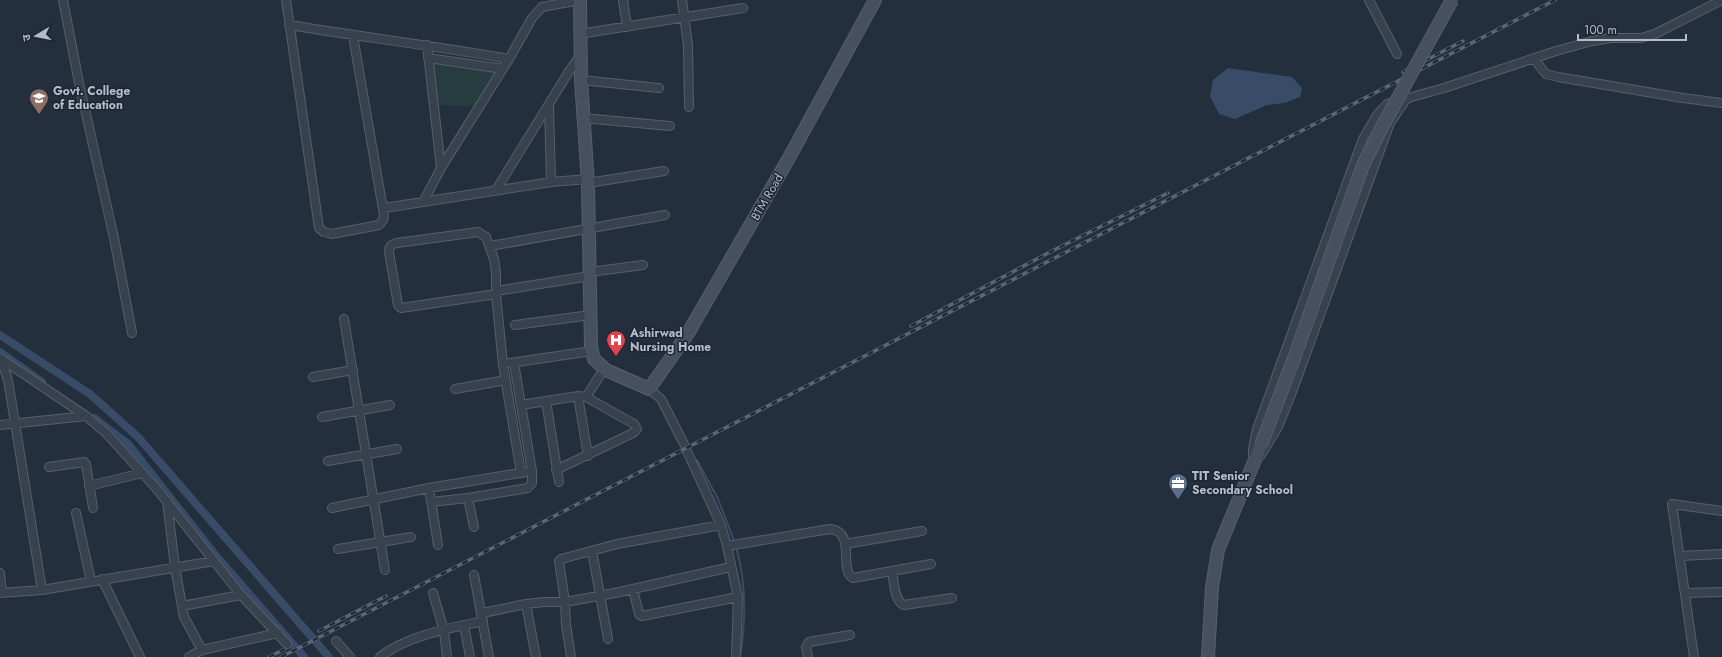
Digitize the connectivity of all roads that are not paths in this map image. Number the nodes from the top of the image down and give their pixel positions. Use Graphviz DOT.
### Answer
graph roads {
  1 [pos="63,0"];
  2 [pos="286,0"];
  3 [pos="580,0"];
  4 [pos="623,0"];
  5 [pos="682,0"];
  6 [pos="875,0"];
  7 [pos="1369,0"];
  8 [pos="1452,0"];
  9 [pos="1722,0"];
  10 [pos="743,8"];
  11 [pos="685,17"];
  12 [pos="289,25"];
  13 [pos="627,27"];
  14 [pos="579,34"];
  15 [pos="353,36"];
  16 [pos="427,45"];
  17 [pos="1397,54"];
  18 [pos="580,56"];
  19 [pos="428,58"];
  20 [pos="510,59"];
  21 [pos="1534,59"];
  22 [pos="504,69"];
  23 [pos="581,80"];
  24 [pos="659,88"];
  25 [pos="1407,98"];
  26 [pos="1722,103"];
  27 [pos="548,105"];
  28 [pos="690,107"];
  29 [pos="583,118"];
  30 [pos="670,126"];
  31 [pos="441,168"];
  32 [pos="664,171"];
  33 [pos="588,181"];
  34 [pos="551,182"];
  35 [pos="496,190"];
  36 [pos="423,202"];
  37 [pos="384,208"];
  38 [pos="665,215"];
  39 [pos="589,228"];
  40 [pos="490,246"];
  41 [pos="643,265"];
  42 [pos="590,274"];
  43 [pos="496,292"];
  44 [pos="591,315"];
  45 [pos="344,319"];
  46 [pos="515,325"];
  47 [pos="132,333"];
  48 [pos="592,351"];
  49 [pos="1,358"];
  50 [pos="514,363"];
  51 [pos="503,364"];
  52 [pos="604,369"];
  53 [pos="352,370"];
  54 [pos="313,377"];
  55 [pos="506,380"];
  56 [pos="4,381"];
  57 [pos="455,389"];
  58 [pos="649,389"];
  59 [pos="582,396"];
  60 [pos="546,401"];
  61 [pos="390,405"];
  62 [pos="522,405"];
  63 [pos="359,411"];
  64 [pos="86,416"];
  65 [pos="322,417"];
  66 [pos="15,423"];
  67 [pos="0,426"];
  68 [pos="397,449"];
  69 [pos="366,455"];
  70 [pos="588,456"];
  71 [pos="328,461"];
  72 [pos="1253,464"];
  73 [pos="49,467"];
  74 [pos="556,470"];
  75 [pos="532,471"];
  76 [pos="142,473"];
  77 [pos="521,473"];
  78 [pos="559,482"];
  79 [pos="89,486"];
  80 [pos="429,488"];
  81 [pos="468,498"];
  82 [pos="167,500"];
  83 [pos="374,500"];
  84 [pos="431,502"];
  85 [pos="93,508"];
  86 [pos="332,508"];
  87 [pos="1722,511"];
  88 [pos="76,513"];
  89 [pos="721,525"];
  90 [pos="474,527"];
  91 [pos="922,531"];
  92 [pos="411,538"];
  93 [pos="381,542"];
  94 [pos="845,544"];
  95 [pos="438,545"];
  96 [pos="732,545"];
  97 [pos="338,549"];
  98 [pos="592,551"];
  99 [pos="1722,554"];
  100 [pos="1680,556"];
  101 [pos="214,561"];
  102 [pos="931,564"];
  103 [pos="175,567"];
  104 [pos="731,568"];
  105 [pos="385,570"];
  106 [pos="892,571"];
  107 [pos="0,573"];
  108 [pos="474,575"];
  109 [pos="102,580"];
  110 [pos="91,581"];
  111 [pos="633,589"];
  112 [pos="42,590"];
  113 [pos="1722,592"];
  114 [pos="1,593"];
  115 [pos="433,593"];
  116 [pos="1685,593"];
  117 [pos="241,595"];
  118 [pos="601,596"];
  119 [pos="738,597"];
  120 [pos="952,598"];
  121 [pos="565,602"];
  122 [pos="526,604"];
  123 [pos="182,606"];
  124 [pos="482,617"];
  125 [pos="464,625"];
  126 [pos="444,631"];
  127 [pos="278,633"];
  128 [pos="850,635"];
  129 [pos="608,639"];
  130 [pos="336,641"];
  131 [pos="288,644"];
  132 [pos="202,650"];
  133 [pos="140,657"];
  134 [pos="189,657"];
  135 [pos="350,657"];
  136 [pos="380,657"];
  137 [pos="447,657"];
  138 [pos="470,657"];
  139 [pos="489,657"];
  140 [pos="536,657"];
  141 [pos="571,657"];
  142 [pos="736,657"];
  143 [pos="808,657"];
  144 [pos="1208,657"];
  145 [pos="1694,657"];
  1 -- 47 [label="street"];
  2 -- 12 [label="street"];
  3 -- 14 [label="street"];
  3 -- 20 [label="street"];
  4 -- 13 [label="street"];
  5 -- 11 [label="street"];
  6 -- 58 [label="street, BTM Road"];
  7 -- 17 [label="street"];
  8 -- 72 [label="street, bridge"];
  9 -- 21 [label="street"];
  10 -- 11 [label="street"];
  11 -- 13 [label="street"];
  11 -- 28 [label="street"];
  12 -- 15 [label="street"];
  12 -- 37 [label="street"];
  13 -- 14 [label="street"];
  14 -- 18 [label="street"];
  15 -- 16 [label="street"];
  15 -- 37 [label="street"];
  16 -- 19 [label="street"];
  16 -- 20 [label="street"];
  18 -- 23 [label="street"];
  18 -- 27 [label="street"];
  19 -- 22 [label="street"];
  19 -- 31 [label="street"];
  20 -- 22 [label="street"];
  21 -- 25 [label="street"];
  21 -- 26 [label="street"];
  22 -- 31 [label="street"];
  23 -- 24 [label="street"];
  23 -- 29 [label="street"];
  25 -- 72 [label="street"];
  25 -- 72 [label="street"];
  27 -- 34 [label="street"];
  27 -- 35 [label="street"];
  29 -- 30 [label="street"];
  29 -- 33 [label="street"];
  31 -- 36 [label="street"];
  32 -- 33 [label="street"];
  33 -- 34 [label="street"];
  33 -- 39 [label="street"];
  34 -- 35 [label="street"];
  35 -- 36 [label="street"];
  36 -- 37 [label="street"];
  38 -- 39 [label="street"];
  39 -- 40 [label="street"];
  39 -- 42 [label="street"];
  40 -- 43 [label="street"];
  40 -- 43 [label="street"];
  41 -- 42 [label="street"];
  42 -- 43 [label="street"];
  42 -- 44 [label="street"];
  43 -- 51 [label="street"];
  44 -- 46 [label="street"];
  44 -- 48 [label="street"];
  45 -- 53 [label="street"];
  48 -- 50 [label="street"];
  48 -- 52 [label="street"];
  49 -- 56 [label="street"];
  49 -- 64 [label="street"];
  50 -- 51 [label="street"];
  50 -- 62 [label="street"];
  51 -- 55 [label="street"];
  52 -- 58 [label="street"];
  52 -- 59 [label="street"];
  53 -- 54 [label="street"];
  53 -- 63 [label="street"];
  55 -- 57 [label="street"];
  55 -- 77 [label="street"];
  56 -- 66 [label="street"];
  58 -- 89 [label="street"];
  59 -- 60 [label="street"];
  59 -- 70 [label="street"];
  59 -- 70 [label="street"];
  60 -- 62 [label="street"];
  60 -- 74 [label="street"];
  61 -- 63 [label="street"];
  62 -- 75 [label="street"];
  63 -- 65 [label="street"];
  63 -- 69 [label="street"];
  64 -- 66 [label="street"];
  64 -- 76 [label="street"];
  66 -- 67 [label="street"];
  66 -- 112 [label="street"];
  68 -- 69 [label="street"];
  69 -- 71 [label="street"];
  69 -- 83 [label="street"];
  70 -- 74 [label="street"];
  72 -- 144 [label="street"];
  73 -- 79 [label="street"];
  74 -- 78 [label="street"];
  75 -- 77 [label="street"];
  75 -- 81 [label="street"];
  76 -- 79 [label="street"];
  76 -- 82 [label="street"];
  77 -- 80 [label="street"];
  79 -- 85 [label="street"];
  80 -- 83 [label="street"];
  80 -- 84 [label="street"];
  81 -- 84 [label="street"];
  81 -- 90 [label="street"];
  82 -- 101 [label="street"];
  82 -- 103 [label="street"];
  83 -- 86 [label="street"];
  83 -- 93 [label="street"];
  84 -- 95 [label="street"];
  87 -- 100 [label="street"];
  88 -- 110 [label="street"];
  89 -- 96 [label="street"];
  89 -- 98 [label="street"];
  91 -- 94 [label="street"];
  92 -- 93 [label="street"];
  93 -- 97 [label="street"];
  93 -- 105 [label="street"];
  94 -- 96 [label="street"];
  94 -- 106 [label="street"];
  96 -- 104 [label="street"];
  98 -- 118 [label="street"];
  98 -- 121 [label="street"];
  99 -- 100 [label="street"];
  100 -- 116 [label="street"];
  101 -- 103 [label="street"];
  101 -- 117 [label="street"];
  102 -- 106 [label="street"];
  103 -- 109 [label="street"];
  103 -- 123 [label="street"];
  104 -- 111 [label="street"];
  104 -- 119 [label="street"];
  106 -- 120 [label="street"];
  107 -- 114 [label="street"];
  108 -- 124 [label="street"];
  109 -- 110 [label="street"];
  109 -- 133 [label="street"];
  110 -- 112 [label="street"];
  111 -- 118 [label="street"];
  111 -- 119 [label="street"];
  112 -- 114 [label="street"];
  113 -- 116 [label="street"];
  115 -- 126 [label="street"];
  116 -- 145 [label="street"];
  117 -- 123 [label="street"];
  117 -- 127 [label="street"];
  118 -- 121 [label="street"];
  118 -- 129 [label="street"];
  119 -- 142 [label="street"];
  121 -- 122 [label="street"];
  121 -- 141 [label="street"];
  122 -- 124 [label="street"];
  122 -- 140 [label="street"];
  123 -- 132 [label="street"];
  124 -- 125 [label="street"];
  124 -- 139 [label="street"];
  125 -- 126 [label="street"];
  125 -- 138 [label="street"];
  126 -- 136 [label="street"];
  126 -- 137 [label="street"];
  127 -- 131 [label="street"];
  127 -- 132 [label="street"];
  128 -- 143 [label="street"];
  130 -- 135 [label="street"];
  132 -- 134 [label="street"];
}
